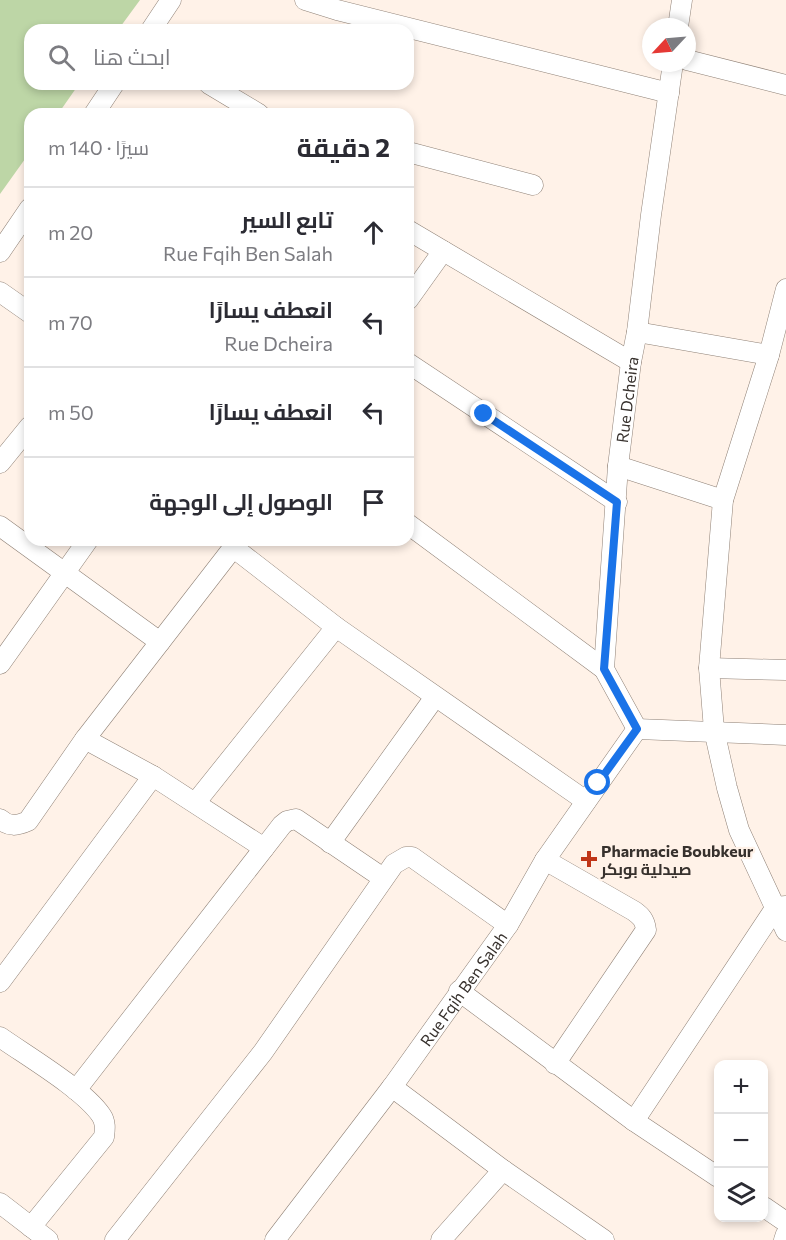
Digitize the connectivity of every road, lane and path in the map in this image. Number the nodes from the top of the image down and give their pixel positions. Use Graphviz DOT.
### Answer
graph roads {
  1 [pos="171,0"];
  2 [pos="305,0"];
  3 [pos="682,0"];
  4 [pos="340,5"];
  5 [pos="679,18"];
  6 [pos="155,24"];
  7 [pos="411,24"];
  8 [pos="414,25"];
  9 [pos="696,62"];
  10 [pos="672,72"];
  11 [pos="786,85"];
  12 [pos="110,90"];
  13 [pos="219,90"];
  14 [pos="669,93"];
  15 [pos="98,108"];
  16 [pos="249,108"];
  17 [pos="414,154"];
  18 [pos="533,185"];
  19 [pos="24,217"];
  20 [pos="414,234"];
  21 [pos="443,251"];
  22 [pos="0,252"];
  23 [pos="786,289"];
  24 [pos="0,292"];
  25 [pos="414,292"];
  26 [pos="24,309"];
  27 [pos="637,332"];
  28 [pos="769,355"];
  29 [pos="631,362"];
  30 [pos="414,367"];
  31 [pos="24,433"];
  32 [pos="0,463"];
  33 [pos="618,466"];
  34 [pos="723,500"];
  35 [pos="617,502"];
  36 [pos="0,526"];
  37 [pos="414,528"];
  38 [pos="24,543"];
  39 [pos="28,546"];
  40 [pos="84,546"];
  41 [pos="234,546"];
  42 [pos="238,546"];
  43 [pos="65,572"];
  44 [pos="336,627"];
  45 [pos="160,642"];
  46 [pos="0,664"];
  47 [pos="709,668"];
  48 [pos="604,669"];
  49 [pos="786,670"];
  50 [pos="435,697"];
  51 [pos="637,729"];
  52 [pos="714,730"];
  53 [pos="786,735"];
  54 [pos="85,739"];
  55 [pos="153,776"];
  56 [pos="586,801"];
  57 [pos="196,802"];
  58 [pos="0,819"];
  59 [pos="330,843"];
  60 [pos="264,848"];
  61 [pos="545,860"];
  62 [pos="383,878"];
  63 [pos="781,906"];
  64 [pos="508,925"];
  65 [pos="786,931"];
  66 [pos="0,982"];
  67 [pos="459,991"];
  68 [pos="0,1037"];
  69 [pos="555,1064"];
  70 [pos="392,1087"];
  71 [pos="76,1090"];
  72 [pos="634,1121"];
  73 [pos="503,1170"];
  74 [pos="714,1174"];
  75 [pos="0,1203"];
  76 [pos="768,1210"];
  77 [pos="786,1222"];
  78 [pos="31,1227"];
  79 [pos="786,1234"];
  80 [pos="444,1239"];
  81 [pos="48,1240"];
  82 [pos="115,1240"];
  83 [pos="274,1240"];
  84 [pos="604,1240"];
  85 [pos="784,1240"];
  1 -- 6 [label="street"];
  2 -- 4 [label="street"];
  3 -- 5 [label="street"];
  4 -- 7 [label="street"];
  8 -- 14 [label="street"];
  9 -- 11 [label="street"];
  10 -- 14 [label="street, Rue Dcheira"];
  12 -- 15 [label="street"];
  13 -- 16 [label="street"];
  14 -- 27 [label="street, Rue Dcheira"];
  17 -- 18 [label="street"];
  19 -- 22 [label="street"];
  20 -- 21 [label="street"];
  21 -- 25 [label="street"];
  21 -- 29 [label="street"];
  23 -- 28 [label="street"];
  24 -- 26 [label="street"];
  27 -- 28 [label="street"];
  27 -- 29 [label="street, Rue Dcheira"];
  28 -- 34 [label="street"];
  29 -- 33 [label="street, Rue Dcheira"];
  30 -- 35 [label="street"];
  31 -- 32 [label="street"];
  33 -- 34 [label="street"];
  33 -- 35 [label="street, Rue Dcheira"];
  34 -- 47 [label="street"];
  35 -- 48 [label="street, Rue Dcheira"];
  36 -- 38 [label="street"];
  37 -- 48 [label="street"];
  39 -- 43 [label="street"];
  40 -- 43 [label="street"];
  41 -- 45 [label="street"];
  42 -- 44 [label="street"];
  43 -- 45 [label="street"];
  43 -- 46 [label="street"];
  44 -- 50 [label="street"];
  44 -- 57 [label="street"];
  45 -- 54 [label="street"];
  47 -- 49 [label="street"];
  47 -- 52 [label="street"];
  48 -- 51 [label="street"];
  50 -- 56 [label="street"];
  50 -- 59 [label="street"];
  51 -- 52 [label="street"];
  51 -- 56 [label="street, Rue Fqih Ben Salah"];
  52 -- 53 [label="street"];
  52 -- 63 [label="street"];
  54 -- 55 [label="street"];
  54 -- 58 [label="street"];
  55 -- 57 [label="street"];
  55 -- 66 [label="street"];
  56 -- 61 [label="street, Rue Fqih Ben Salah"];
  57 -- 60 [label="street"];
  59 -- 60 [label="street"];
  59 -- 62 [label="street"];
  60 -- 71 [label="street"];
  61 -- 64 [label="street, Rue Fqih Ben Salah"];
  61 -- 69 [label="street"];
  62 -- 64 [label="street"];
  62 -- 82 [label="street"];
  63 -- 65 [label="street"];
  63 -- 72 [label="street"];
  64 -- 67 [label="street, Rue Fqih Ben Salah"];
  67 -- 69 [label="street"];
  67 -- 70 [label="street, Rue Fqih Ben Salah"];
  68 -- 71 [label="street"];
  69 -- 72 [label="street"];
  70 -- 73 [label="street"];
  70 -- 83 [label="street, Rue Fqih Ben Salah"];
  71 -- 78 [label="street"];
  72 -- 74 [label="street"];
  73 -- 80 [label="street"];
  73 -- 84 [label="street"];
  75 -- 78 [label="street"];
  76 -- 77 [label="street"];
  78 -- 81 [label="street"];
  79 -- 85 [label="street"];
}
